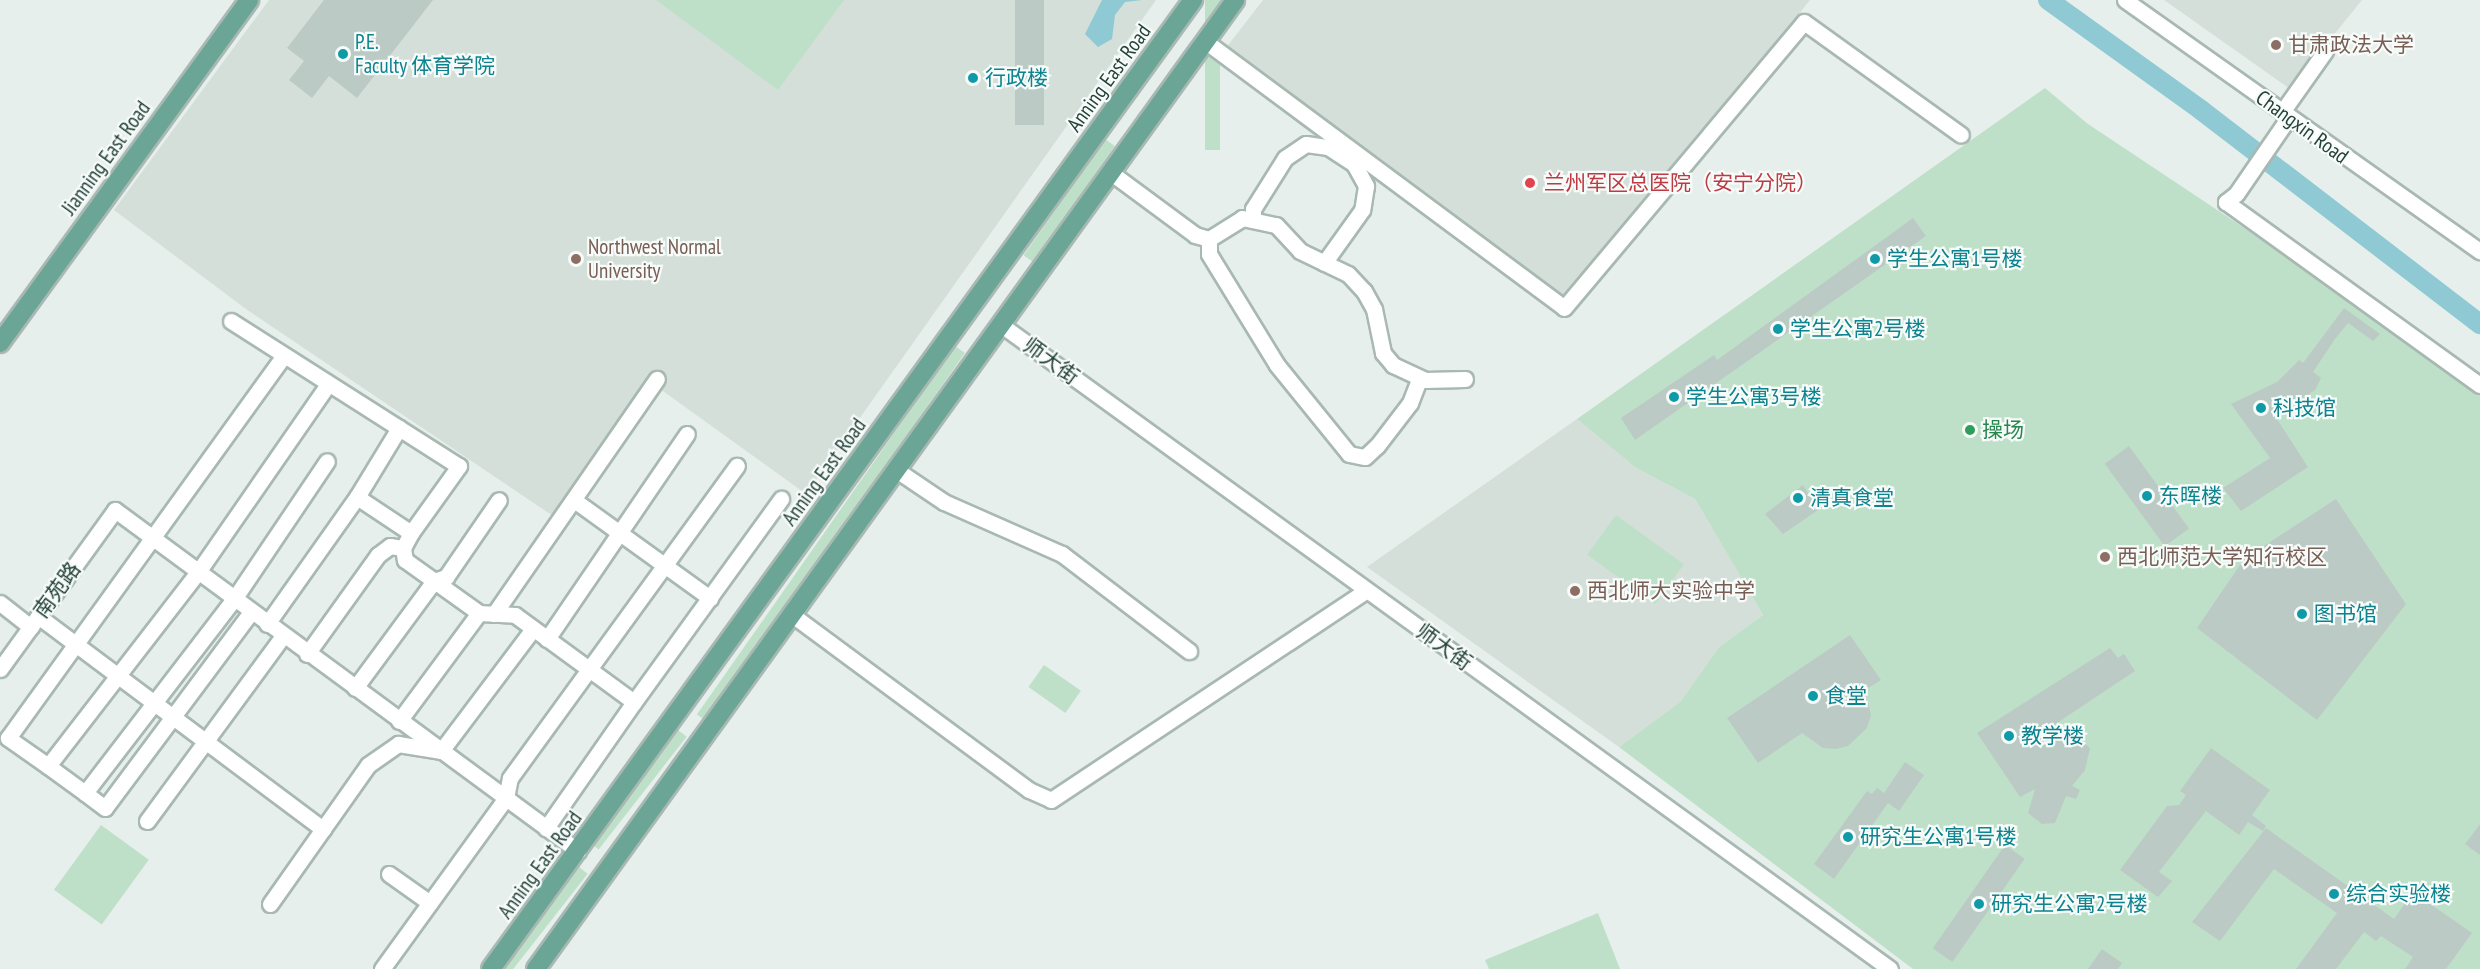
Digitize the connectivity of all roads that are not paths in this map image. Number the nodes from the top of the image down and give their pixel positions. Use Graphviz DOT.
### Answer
graph roads {
  1 [pos="249,0"];
  2 [pos="1193,0"];
  3 [pos="1235,0"];
  4 [pos="2125,0"];
  5 [pos="1205,41"];
  6 [pos="2325,51"];
  7 [pos="2285,115"];
  8 [pos="1962,135"];
  9 [pos="1110,172"];
  10 [pos="1253,217"];
  11 [pos="1209,239"];
  12 [pos="2480,251"];
  13 [pos="1324,263"];
  14 [pos="231,321"];
  15 [pos="1000,324"];
  16 [pos="0,343"];
  17 [pos="283,357"];
  18 [pos="1419,378"];
  19 [pos="657,379"];
  20 [pos="1465,379"];
  21 [pos="328,384"];
  22 [pos="2480,385"];
  23 [pos="399,428"];
  24 [pos="687,434"];
  25 [pos="327,461"];
  26 [pos="737,466"];
  27 [pos="895,469"];
  28 [pos="357,497"];
  29 [pos="782,499"];
  30 [pos="499,500"];
  31 [pos="574,500"];
  32 [pos="411,533"];
  33 [pos="620,533"];
  34 [pos="154,539"];
  35 [pos="403,548"];
  36 [pos="664,566"];
  37 [pos="198,572"];
  38 [pos="434,581"];
  39 [pos="1366,591"];
  40 [pos="710,598"];
  41 [pos="234,599"];
  42 [pos="0,603"];
  43 [pos="251,612"];
  44 [pos="487,614"];
  45 [pos="791,614"];
  46 [pos="35,621"];
  47 [pos="267,624"];
  48 [pos="533,629"];
  49 [pos="284,636"];
  50 [pos="547,639"];
  51 [pos="77,645"];
  52 [pos="1189,651"];
  53 [pos="307,654"];
  54 [pos="0,669"];
  55 [pos="590,670"];
  56 [pos="118,676"];
  57 [pos="355,688"];
  58 [pos="154,702"];
  59 [pos="634,702"];
  60 [pos="174,717"];
  61 [pos="399,720"];
  62 [pos="4,735"];
  63 [pos="206,741"];
  64 [pos="441,751"];
  65 [pos="48,766"];
  66 [pos="85,793"];
  67 [pos="506,798"];
  68 [pos="147,821"];
  69 [pos="546,828"];
  70 [pos="323,829"];
  71 [pos="578,851"];
  72 [pos="388,874"];
  73 [pos="430,903"];
  74 [pos="270,904"];
  75 [pos="382,969"];
  76 [pos="491,969"];
  77 [pos="536,969"];
  78 [pos="1890,969"];
  1 -- 16 [label="main road, Jianning East Road"];
  2 -- 71 [label="main road, Anning East Road"];
  3 -- 5 [label="main road"];
  4 -- 7 [label="street, Changxin Road"];
  5 -- 8 [label="street"];
  5 -- 9 [label="main road"];
  6 -- 7 [label="street"];
  7 -- 12 [label="street, Changxin Road"];
  7 -- 22 [label="street"];
  9 -- 11 [label="street"];
  9 -- 15 [label="main road"];
  10 -- 11 [label="street"];
  10 -- 13 [label="street"];
  10 -- 13 [label="street"];
  11 -- 18 [label="street"];
  13 -- 18 [label="street"];
  14 -- 17 [label="street"];
  15 -- 27 [label="main road"];
  15 -- 39 [label="street, 师大街"];
  17 -- 21 [label="street"];
  17 -- 34 [label="street"];
  18 -- 20 [label="street"];
  19 -- 31 [label="street"];
  21 -- 23 [label="street"];
  21 -- 37 [label="street"];
  23 -- 28 [label="street"];
  23 -- 32 [label="street"];
  24 -- 33 [label="street"];
  25 -- 41 [label="street"];
  26 -- 36 [label="street"];
  27 -- 45 [label="main road"];
  27 -- 52 [label="street"];
  28 -- 32 [label="street"];
  28 -- 47 [label="street"];
  29 -- 40 [label="street"];
  30 -- 38 [label="street"];
  31 -- 33 [label="street"];
  31 -- 44 [label="street"];
  32 -- 35 [label="street"];
  33 -- 36 [label="street"];
  33 -- 50 [label="street"];
  34 -- 37 [label="street"];
  34 -- 46 [label="street, 南苑路"];
  34 -- 51 [label="street"];
  35 -- 38 [label="street"];
  35 -- 53 [label="street"];
  36 -- 40 [label="street"];
  36 -- 55 [label="street"];
  37 -- 41 [label="street"];
  37 -- 56 [label="street"];
  38 -- 44 [label="street"];
  38 -- 57 [label="street"];
  39 -- 45 [label="street"];
  39 -- 78 [label="street, 师大街"];
  40 -- 59 [label="street"];
  41 -- 43 [label="street"];
  41 -- 58 [label="street"];
  42 -- 46 [label="street"];
  43 -- 47 [label="street"];
  43 -- 60 [label="street"];
  44 -- 48 [label="street"];
  44 -- 61 [label="street"];
  45 -- 77 [label="main road"];
  46 -- 51 [label="street"];
  46 -- 54 [label="street, 南苑路"];
  47 -- 49 [label="street"];
  48 -- 50 [label="street"];
  48 -- 64 [label="street"];
  49 -- 53 [label="street"];
  49 -- 63 [label="street"];
  50 -- 55 [label="street"];
  51 -- 56 [label="street"];
  51 -- 62 [label="street"];
  53 -- 57 [label="street"];
  55 -- 59 [label="street"];
  55 -- 67 [label="street"];
  56 -- 58 [label="street"];
  56 -- 65 [label="street"];
  57 -- 61 [label="street"];
  58 -- 60 [label="street"];
  58 -- 66 [label="street"];
  59 -- 69 [label="street"];
  60 -- 63 [label="street"];
  60 -- 66 [label="street"];
  61 -- 64 [label="street"];
  62 -- 65 [label="street"];
  63 -- 68 [label="street"];
  63 -- 70 [label="street"];
  64 -- 67 [label="street"];
  64 -- 70 [label="street"];
  65 -- 66 [label="street"];
  67 -- 69 [label="street"];
  67 -- 73 [label="street"];
  69 -- 71 [label="street"];
  70 -- 74 [label="street"];
  71 -- 76 [label="main road, Anning East Road"];
  72 -- 73 [label="street"];
  73 -- 75 [label="street"];
}
